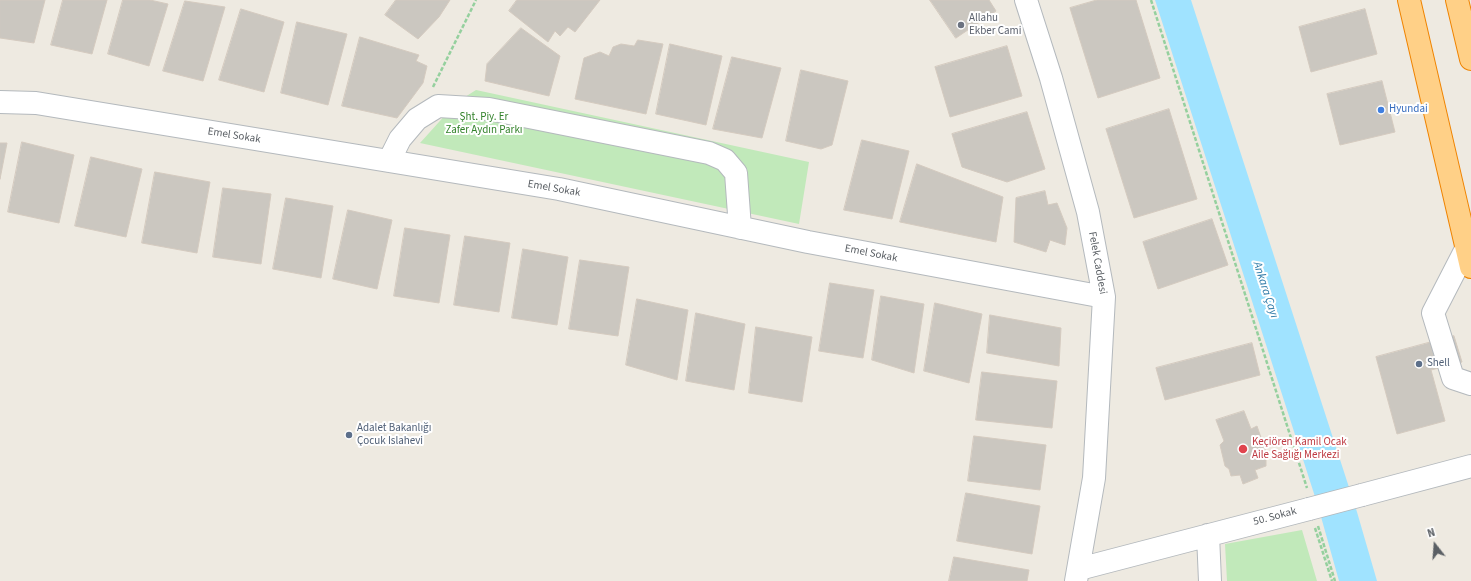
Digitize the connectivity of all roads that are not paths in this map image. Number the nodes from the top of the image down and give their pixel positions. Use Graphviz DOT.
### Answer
graph roads {
  1 [pos="1026,0"];
  2 [pos="1409,0"];
  3 [pos="1457,0"];
  4 [pos="1471,59"];
  5 [pos="0,102"];
  6 [pos="389,161"];
  7 [pos="740,228"];
  8 [pos="1469,257"];
  9 [pos="1104,297"];
  10 [pos="1471,384"];
  11 [pos="1471,466"];
  12 [pos="1208,535"];
  13 [pos="1078,575"];
  14 [pos="1210,581"];
  1 -- 9 [label="street, Felek Caddesi"];
  2 -- 8 [label="highway"];
  3 -- 4 [label="highway"];
  5 -- 6 [label="street, Emel Sokak"];
  6 -- 7 [label="street, Emel Sokak"];
  6 -- 7 [label="street"];
  7 -- 9 [label="street, Emel Sokak"];
  8 -- 10 [label="street"];
  9 -- 13 [label="street, Felek Caddesi"];
  11 -- 12 [label="street, 50. Sokak, bridge"];
  12 -- 13 [label="street, 50. Sokak"];
  12 -- 14 [label="street"];
}
